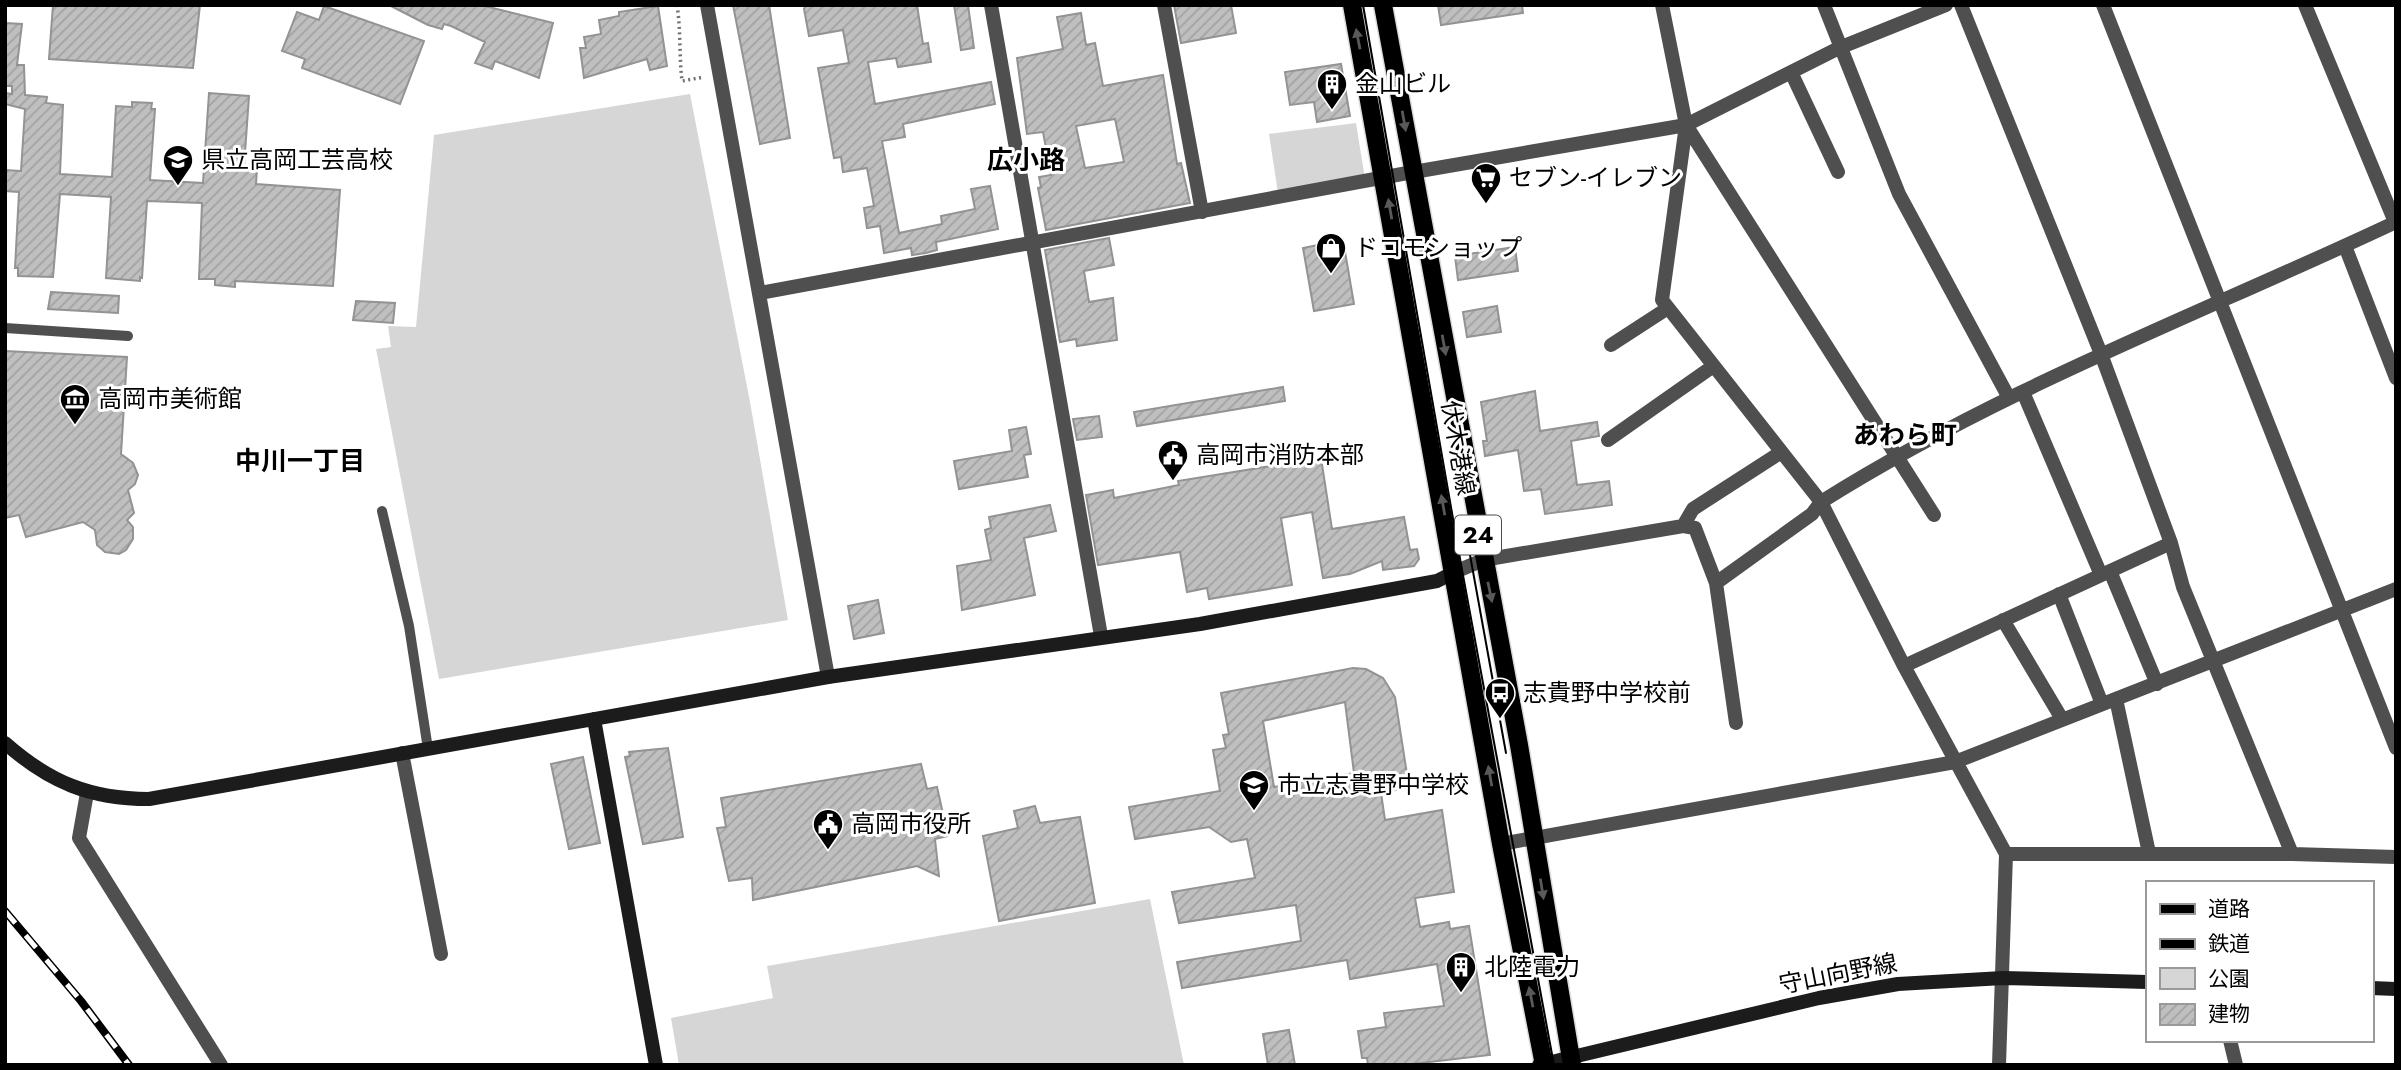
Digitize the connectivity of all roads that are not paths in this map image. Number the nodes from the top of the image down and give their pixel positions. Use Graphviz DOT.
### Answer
graph roads {
  1 [pos="707,5"];
  2 [pos="991,5"];
  3 [pos="1164,5"];
  4 [pos="1352,5"];
  5 [pos="1383,5"];
  6 [pos="1662,5"];
  7 [pos="1824,5"];
  8 [pos="1946,5"];
  9 [pos="1961,5"];
  10 [pos="2103,5"];
  11 [pos="2305,5"];
  12 [pos="1839,48"];
  13 [pos="1791,72"];
  14 [pos="1686,125"];
  15 [pos="1838,172"];
  16 [pos="1413,173"];
  17 [pos="1384,179"];
  18 [pos="1202,212"];
  19 [pos="2395,222"];
  20 [pos="1034,242"];
  21 [pos="2344,246"];
  22 [pos="760,293"];
  23 [pos="2221,302"];
  24 [pos="1668,308"];
  25 [pos="5,328"];
  26 [pos="128,336"];
  27 [pos="1611,345"];
  28 [pos="2101,354"];
  29 [pos="1712,367"];
  30 [pos="2396,378"];
  31 [pos="2023,392"];
  32 [pos="2009,398"];
  33 [pos="1608,440"];
  34 [pos="1780,453"];
  35 [pos="1896,455"];
  36 [pos="1821,502"];
  37 [pos="382,511"];
  38 [pos="1934,515"];
  39 [pos="1683,526"];
  40 [pos="2171,543"];
  41 [pos="1483,560"];
  42 [pos="1455,572"];
  43 [pos="2105,573"];
  44 [pos="1716,583"];
  45 [pos="2396,589"];
  46 [pos="2059,594"];
  47 [pos="2341,611"];
  48 [pos="2003,620"];
  49 [pos="1101,636"];
  50 [pos="2214,661"];
  51 [pos="1904,666"];
  52 [pos="828,677"];
  53 [pos="2157,684"];
  54 [pos="2109,701"];
  55 [pos="594,719"];
  56 [pos="2062,719"];
  57 [pos="1735,723"];
  58 [pos="2392,727"];
  59 [pos="5,743"];
  60 [pos="428,748"];
  61 [pos="2396,748"];
  62 [pos="402,753"];
  63 [pos="1955,762"];
  64 [pos="87,793"];
  65 [pos="1534,839"];
  66 [pos="1501,844"];
  67 [pos="2149,853"];
  68 [pos="2006,854"];
  69 [pos="2292,854"];
  70 [pos="2396,857"];
  71 [pos="440,954"];
  72 [pos="2003,978"];
  73 [pos="2146,982"];
  74 [pos="2373,988"];
  75 [pos="2396,989"];
  76 [pos="2231,1042"];
  77 [pos="1571,1061"];
  78 [pos="1542,1064"];
  79 [pos="221,1065"];
  80 [pos="656,1065"];
  81 [pos="1999,1065"];
  82 [pos="2236,1065"];
  1 -- 22 [label="street"];
  2 -- 20 [label="street"];
  3 -- 18 [label="street"];
  17 -- 4 [label="main road, 伏木港線 / 24, one-way"];
  5 -- 16 [label="main road, 伏木港線 / 24, one-way"];
  6 -- 14 [label="street"];
  7 -- 12 [label="street"];
  8 -- 12 [label="street"];
  9 -- 28 [label="street"];
  10 -- 23 [label="street"];
  11 -- 19 [label="street"];
  12 -- 13 [label="street"];
  12 -- 32 [label="street"];
  13 -- 14 [label="street"];
  13 -- 15 [label="street"];
  14 -- 16 [label="street"];
  14 -- 24 [label="street"];
  14 -- 35 [label="street"];
  16 -- 17 [label="street"];
  16 -- 41 [label="main road, 伏木港線 / 24, one-way"];
  17 -- 18 [label="street"];
  42 -- 17 [label="main road, 伏木港線 / 24, one-way"];
  18 -- 20 [label="street"];
  19 -- 21 [label="street"];
  20 -- 22 [label="street"];
  20 -- 49 [label="street"];
  21 -- 23 [label="street"];
  21 -- 30 [label="street"];
  22 -- 52 [label="street"];
  23 -- 28 [label="street"];
  23 -- 47 [label="street"];
  24 -- 27 [label="street"];
  24 -- 29 [label="street"];
  25 -- 26 [label="lane"];
  28 -- 31 [label="street"];
  28 -- 40 [label="street"];
  29 -- 33 [label="street"];
  29 -- 34 [label="street"];
  31 -- 32 [label="street"];
  31 -- 43 [label="street"];
  32 -- 35 [label="street"];
  34 -- 36 [label="street"];
  34 -- 39 [label="street"];
  35 -- 36 [label="street"];
  35 -- 38 [label="street"];
  36 -- 44 [label="street"];
  36 -- 51 [label="street"];
  37 -- 60 [label="lane"];
  39 -- 41 [label="street"];
  39 -- 44 [label="street"];
  40 -- 43 [label="street"];
  40 -- 50 [label="street"];
  41 -- 42 [label="street"];
  41 -- 65 [label="main road, 伏木港線 / 24, one-way"];
  42 -- 49 [label="street"];
  66 -- 42 [label="main road, 伏木港線 / 24, one-way"];
  43 -- 46 [label="street"];
  43 -- 53 [label="street"];
  44 -- 57 [label="street"];
  45 -- 47 [label="street"];
  46 -- 48 [label="street"];
  46 -- 54 [label="street"];
  47 -- 50 [label="street"];
  47 -- 58 [label="street"];
  48 -- 51 [label="street"];
  48 -- 56 [label="street"];
  49 -- 52 [label="street"];
  50 -- 53 [label="street"];
  50 -- 69 [label="street"];
  51 -- 63 [label="street"];
  52 -- 55 [label="street"];
  53 -- 54 [label="street"];
  54 -- 56 [label="street"];
  54 -- 67 [label="street"];
  55 -- 60 [label="street"];
  55 -- 80 [label="street"];
  56 -- 63 [label="street"];
  58 -- 61 [label="street"];
  59 -- 64 [label="street"];
  60 -- 62 [label="street"];
  62 -- 64 [label="street"];
  62 -- 71 [label="street"];
  63 -- 65 [label="street"];
  63 -- 68 [label="street"];
  64 -- 79 [label="street"];
  65 -- 66 [label="street"];
  65 -- 77 [label="main road, 伏木港線 / 24, one-way"];
  78 -- 66 [label="main road, 伏木港線 / 24, one-way"];
  67 -- 68 [label="street"];
  67 -- 69 [label="street"];
  68 -- 72 [label="street"];
  69 -- 70 [label="street"];
  72 -- 73 [label="street, 守山向野線"];
  72 -- 77 [label="street, 守山向野線"];
  72 -- 81 [label="street"];
  74 -- 75 [label="street"];
  76 -- 82 [label="street"];
  77 -- 78 [label="street, 守山向野線"];
}
